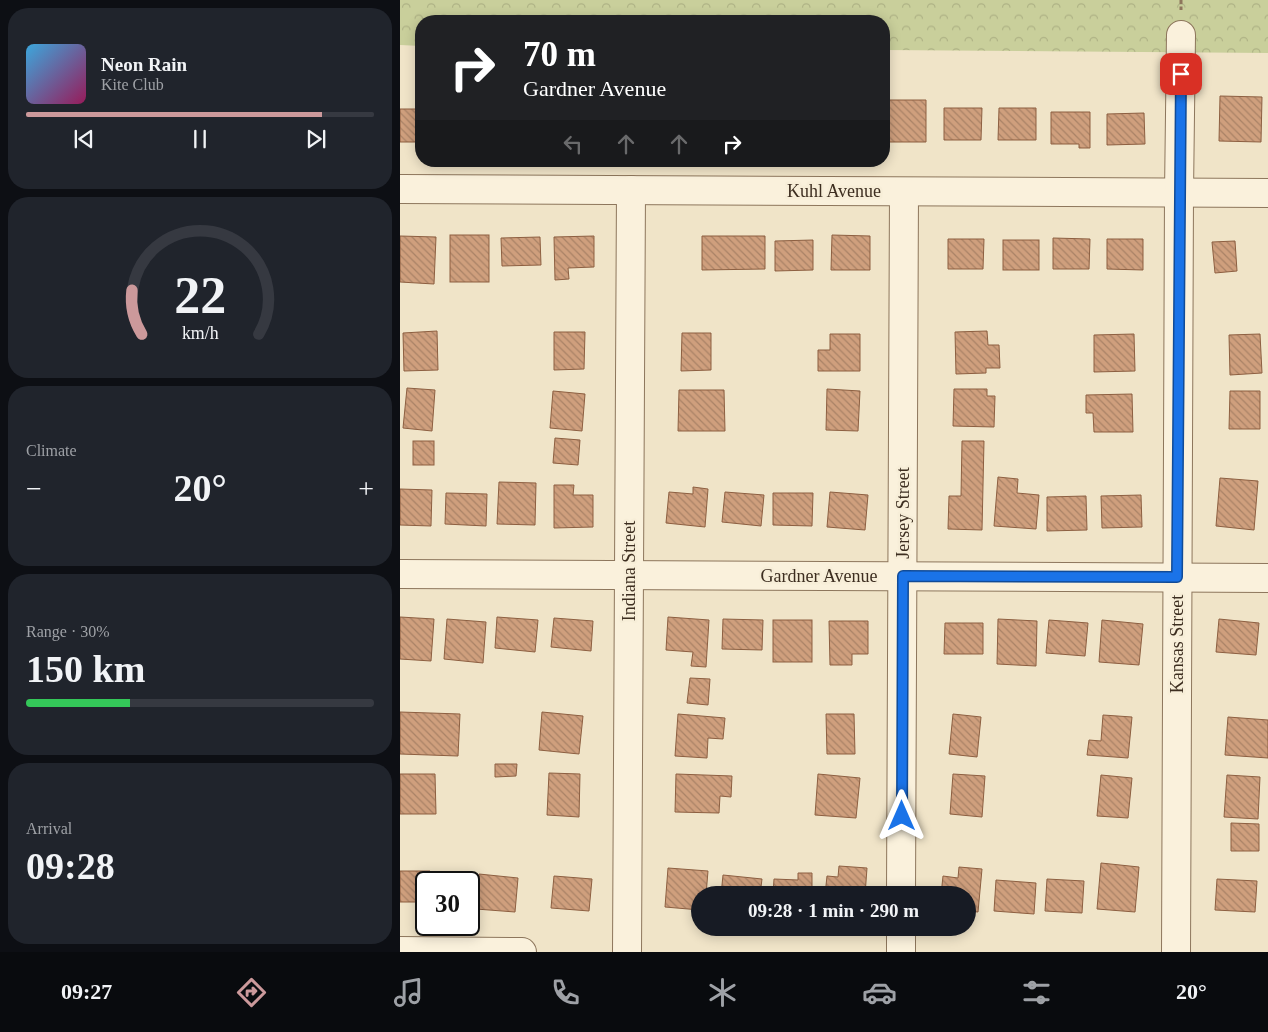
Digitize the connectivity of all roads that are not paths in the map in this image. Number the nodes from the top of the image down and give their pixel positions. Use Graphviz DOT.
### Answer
graph roads {
  1 [pos="1181,35"];
  2 [pos="400,189"];
  3 [pos="631,190"];
  4 [pos="904,192"];
  5 [pos="1179,193"];
  6 [pos="1268,193"];
  7 [pos="400,574"];
  8 [pos="629,575"];
  9 [pos="903,576"];
  10 [pos="1177,577"];
  11 [pos="1268,578"];
  12 [pos="901,886"];
  13 [pos="901,936"];
  14 [pos="400,951"];
  15 [pos="522,952"];
  16 [pos="627,952"];
  17 [pos="901,952"];
  18 [pos="1176,952"];
  1 -- 5 [label="street, Kansas Street"];
  2 -- 3 [label="street, Kuhl Avenue"];
  3 -- 4 [label="street, Kuhl Avenue"];
  3 -- 8 [label="street, Indiana Street"];
  4 -- 5 [label="street, Kuhl Avenue"];
  4 -- 9 [label="street, Jersey Street"];
  5 -- 6 [label="street, Kuhl Avenue"];
  5 -- 10 [label="street, Kansas Street"];
  7 -- 8 [label="street, Gardner Avenue"];
  8 -- 9 [label="street, Gardner Avenue"];
  8 -- 16 [label="street, Indiana Street"];
  9 -- 10 [label="street, Gardner Avenue"];
  9 -- 12 [label="street, Jersey Street"];
  10 -- 11 [label="street, Gardner Avenue"];
  10 -- 18 [label="street, Kansas Street"];
  13 -- 17 [label="street"];
  14 -- 15 [label="street"];
}
